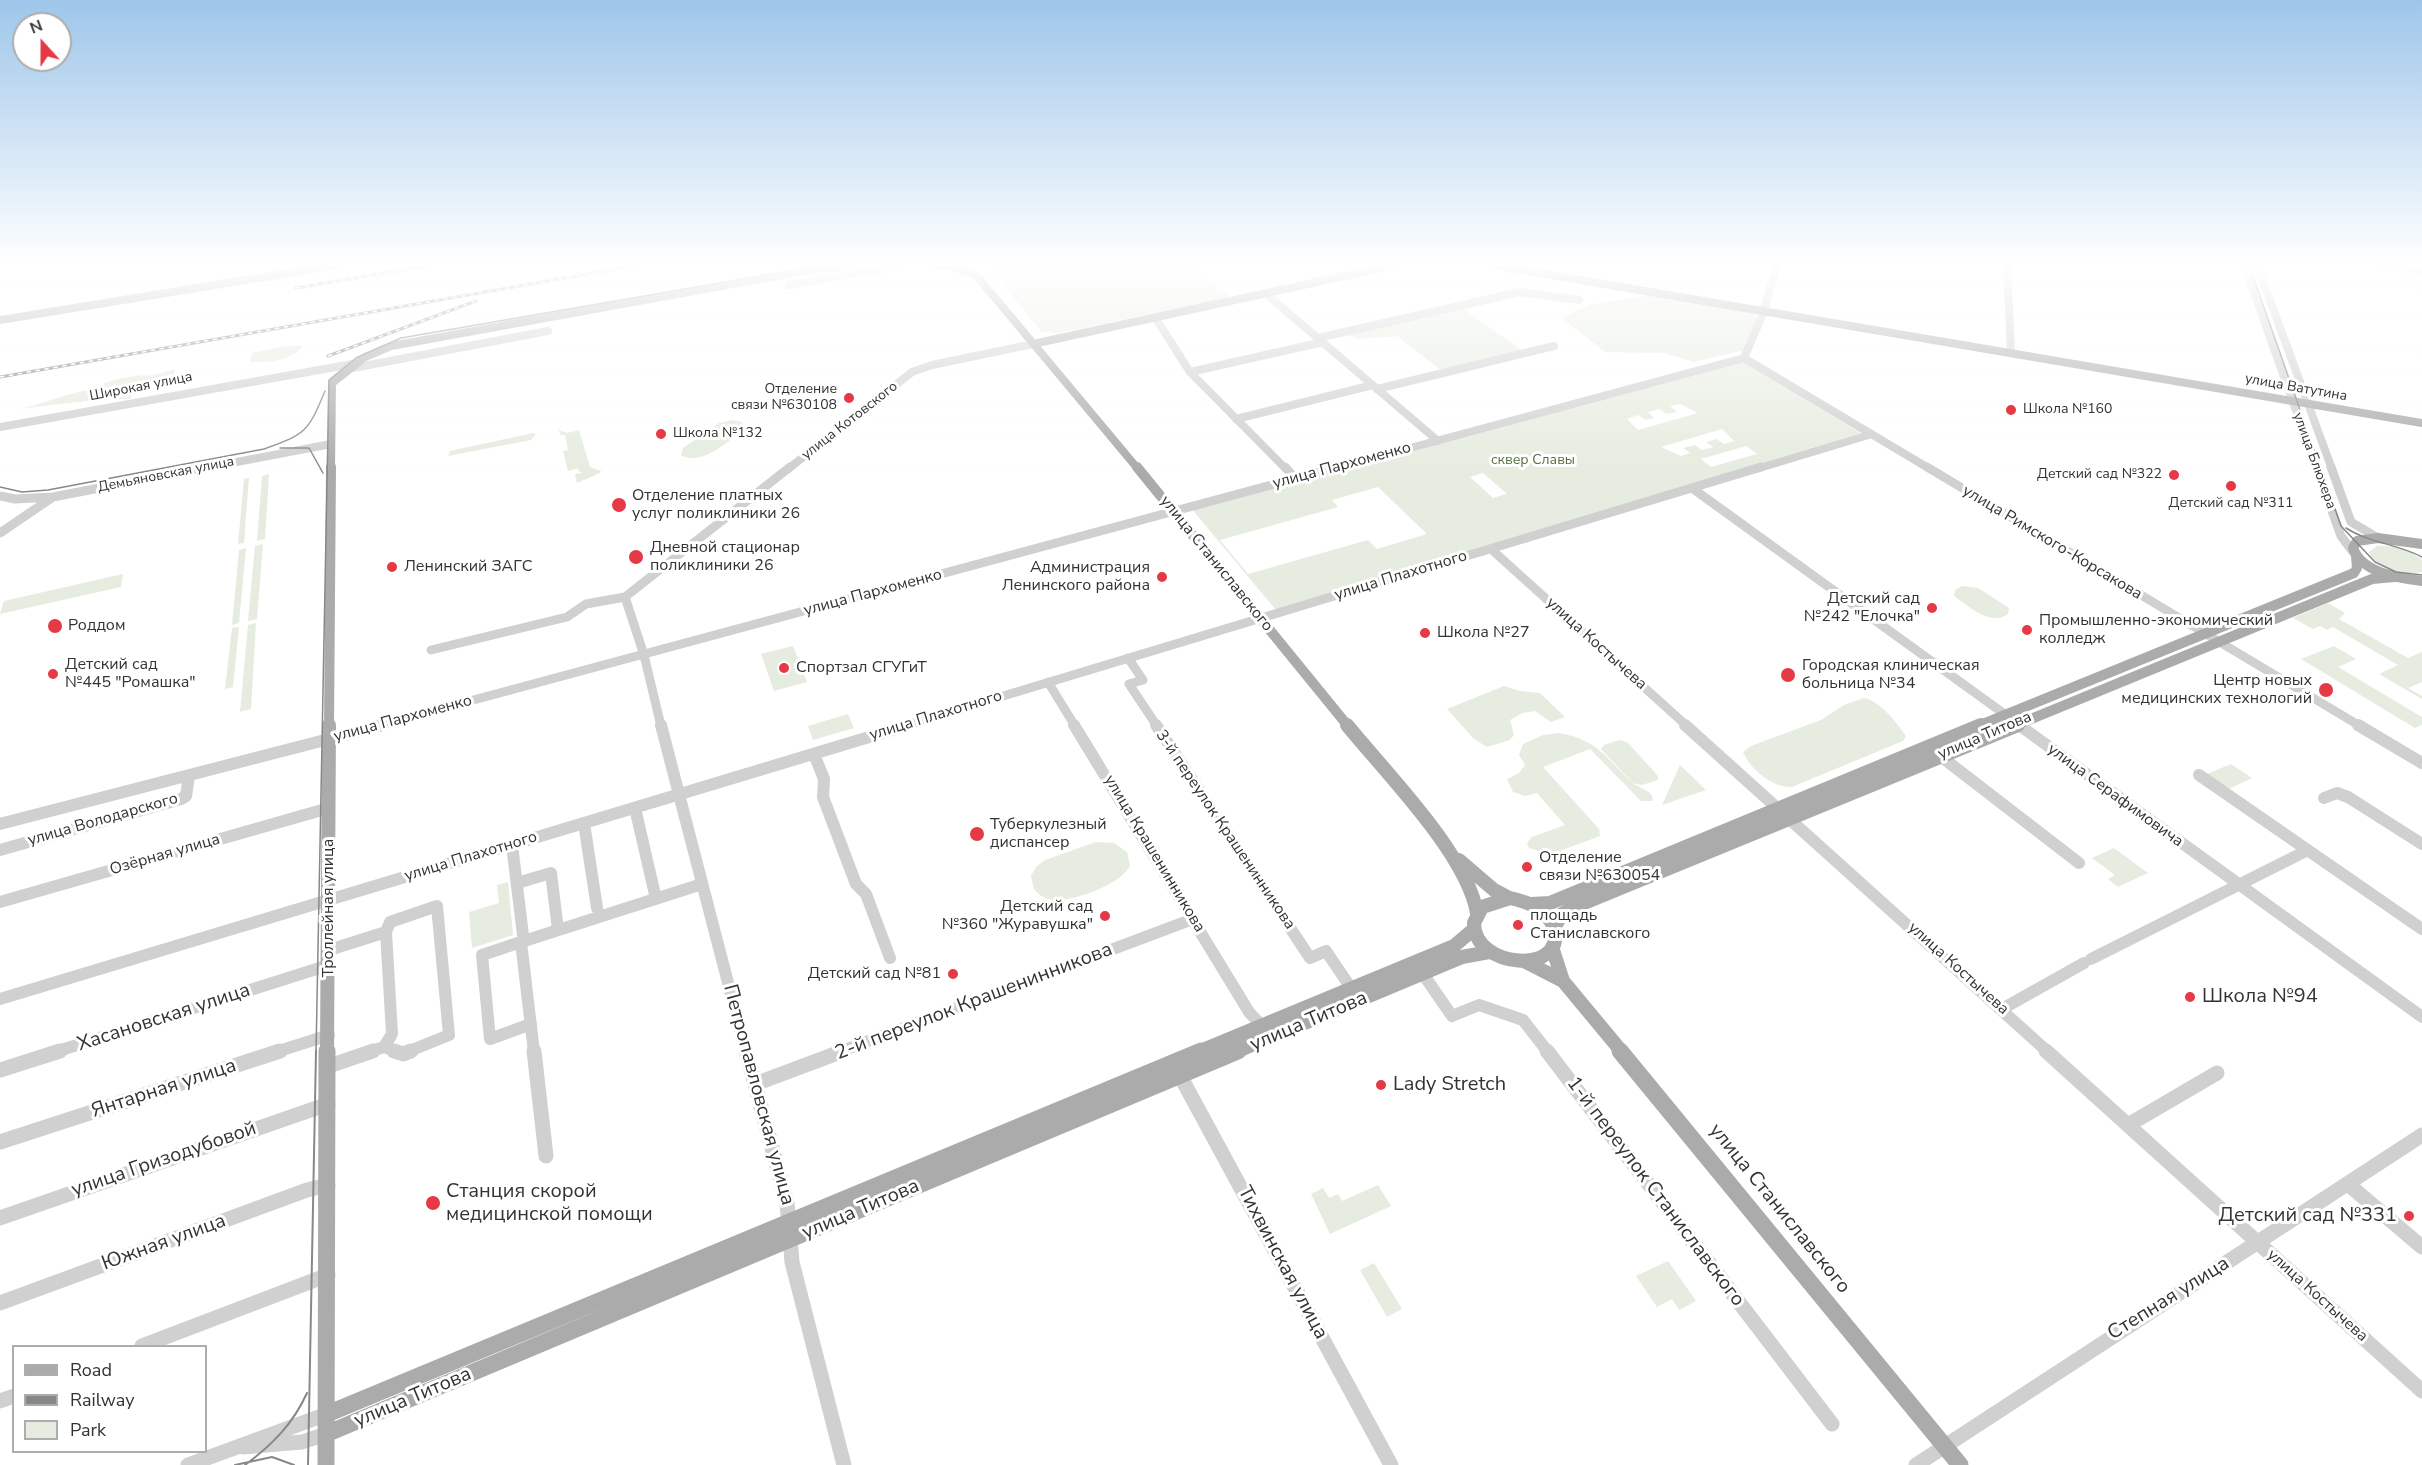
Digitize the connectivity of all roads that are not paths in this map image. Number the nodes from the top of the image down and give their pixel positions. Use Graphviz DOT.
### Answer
graph roads {
  1 [pos="459,333"];
  2 [pos="471,333"];
  3 [pos="535,333"];
  4 [pos="1024,333"];
  5 [pos="1081,333"];
  6 [pos="1169,333"];
  7 [pos="1313,333"];
  8 [pos="1349,333"];
  9 [pos="1754,333"];
  10 [pos="1898,333"];
  11 [pos="2010,333"];
  12 [pos="2268,333"];
  13 [pos="2282,333"];
  14 [pos="1321,340"];
  15 [pos="1033,344"];
  16 [pos="1554,346"];
  17 [pos="2011,352"];
  18 [pos="1744,358"];
  19 [pos="354,366"];
  20 [pos="1190,372"];
  21 [pos="1375,387"];
  22 [pos="2292,401"];
  23 [pos="2308,404"];
  24 [pos="1236,418"];
  25 [pos="2422,423"];
  26 [pos="0,427"];
  27 [pos="1872,434"];
  28 [pos="1438,441"];
  29 [pos="331,444"];
  30 [pos="1295,478"];
  31 [pos="1692,488"];
  32 [pos="0,496"];
  33 [pos="53,497"];
  34 [pos="1173,511"];
  35 [pos="0,533"];
  36 [pos="2378,538"];
  37 [pos="2397,542"];
  38 [pos="2422,544"];
  39 [pos="1491,549"];
  40 [pos="2422,552"];
  41 [pos="2355,554"];
  42 [pos="2395,576"];
  43 [pos="2422,581"];
  44 [pos="625,597"];
  45 [pos="1260,618"];
  46 [pos="2203,634"];
  47 [pos="2217,641"];
  48 [pos="432,650"];
  49 [pos="644,655"];
  50 [pos="1128,658"];
  51 [pos="1048,682"];
  52 [pos="2004,716"];
  53 [pos="2015,724"];
  54 [pos="330,739"];
  55 [pos="814,754"];
  56 [pos="1939,755"];
  57 [pos="2422,763"];
  58 [pos="189,776"];
  59 [pos="2199,776"];
  60 [pos="678,795"];
  61 [pos="2324,798"];
  62 [pos="330,808"];
  63 [pos="635,808"];
  64 [pos="1777,808"];
  65 [pos="1789,818"];
  66 [pos="584,823"];
  67 [pos="0,825"];
  68 [pos="2422,844"];
  69 [pos="512,845"];
  70 [pos="0,850"];
  71 [pos="2308,850"];
  72 [pos="1453,855"];
  73 [pos="2079,862"];
  74 [pos="517,883"];
  75 [pos="702,884"];
  76 [pos="2238,886"];
  77 [pos="1510,898"];
  78 [pos="329,899"];
  79 [pos="656,899"];
  80 [pos="1574,900"];
  81 [pos="0,902"];
  82 [pos="1531,904"];
  83 [pos="597,908"];
  84 [pos="1477,913"];
  85 [pos="1193,919"];
  86 [pos="1554,928"];
  87 [pos="1474,929"];
  88 [pos="2422,929"];
  89 [pos="558,930"];
  90 [pos="386,932"];
  91 [pos="522,939"];
  92 [pos="1552,947"];
  93 [pos="1489,952"];
  94 [pos="329,958"];
  95 [pos="890,958"];
  96 [pos="1526,962"];
  97 [pos="1422,974"];
  98 [pos="1563,981"];
  99 [pos="1351,988"];
  100 [pos="0,999"];
  101 [pos="2002,1009"];
  102 [pos="2422,1017"];
  103 [pos="531,1024"];
  104 [pos="1261,1025"];
  105 [pos="329,1035"];
  106 [pos="384,1047"];
  107 [pos="329,1066"];
  108 [pos="1176,1069"];
  109 [pos="0,1070"];
  110 [pos="2217,1073"];
  111 [pos="755,1084"];
  112 [pos="328,1104"];
  113 [pos="2128,1125"];
  114 [pos="2422,1135"];
  115 [pos="0,1142"];
  116 [pos="546,1156"];
  117 [pos="328,1185"];
  118 [pos="2349,1185"];
  119 [pos="0,1218"];
  120 [pos="791,1220"];
  121 [pos="787,1241"];
  122 [pos="2258,1243"];
  123 [pos="2422,1246"];
  124 [pos="328,1275"];
  125 [pos="0,1303"];
  126 [pos="147,1345"];
  127 [pos="2422,1392"];
  128 [pos="327,1414"];
  129 [pos="1832,1424"];
  130 [pos="326,1434"];
  131 [pos="1945,1447"];
  132 [pos="228,1449"];
  133 [pos="188,1465"];
  134 [pos="326,1465"];
  135 [pos="844,1465"];
  136 [pos="1391,1465"];
  137 [pos="1916,1465"];
  138 [pos="1960,1465"];
  1 -- 19 [label="main road, Широкая улица"];
  2 -- 19 [label="main road, Широкая улица"];
  3 -- 19 [label="street"];
  4 -- 15 [label="main road, улица Станиславского"];
  5 -- 15 [label="main road, улица Котовского"];
  6 -- 20 [label="street"];
  7 -- 14 [label="street"];
  8 -- 14 [label="street"];
  9 -- 18 [label="street"];
  10 -- 17 [label="main road, улица Ватутина"];
  11 -- 17 [label="street"];
  12 -- 22 [label="street, улица Блюхера"];
  13 -- 23 [label="street, улица Блюхера"];
  14 -- 20 [label="street"];
  14 -- 21 [label="street"];
  15 -- 34 [label="main road, улица Станиславского"];
  15 -- 44 [label="street, улица Котовского"];
  16 -- 21 [label="street"];
  17 -- 22 [label="main road, улица Ватутина"];
  18 -- 27 [label="street, улица Римского-Корсакова"];
  18 -- 28 [label="street, улица Пархоменко"];
  19 -- 26 [label="street, Широкая улица"];
  19 -- 29 [label="main road, Троллейная улица"];
  20 -- 24 [label="street"];
  21 -- 24 [label="street"];
  21 -- 28 [label="street"];
  22 -- 23 [label="main road, улица Ватутина"];
  22 -- 41 [label="street, улица Блюхера"];
  23 -- 25 [label="main road, улица Ватутина"];
  23 -- 36 [label="street, улица Блюхера"];
  24 -- 30 [label="street"];
  27 -- 31 [label="street, улица Плахотного"];
  27 -- 46 [label="street, улица Римского-Корсакова"];
  28 -- 30 [label="street, улица Пархоменко"];
  29 -- 33 [label="street, Демьяновская улица"];
  29 -- 54 [label="main road, Троллейная улица"];
  30 -- 34 [label="street, улица Пархоменко"];
  31 -- 39 [label="street, улица Плахотного"];
  31 -- 52 [label="street, улица Серафимовича"];
  32 -- 33 [label="street, Демьяновская улица"];
  33 -- 35 [label="street"];
  34 -- 45 [label="main road, улица Станиславского"];
  34 -- 49 [label="street, улица Пархоменко"];
  36 -- 37 [label="main road"];
  36 -- 41 [label="main road"];
  37 -- 38 [label="main road"];
  37 -- 40 [label="main road"];
  39 -- 45 [label="street, улица Плахотного"];
  39 -- 64 [label="street, улица Костычева"];
  41 -- 42 [label="main road"];
  41 -- 46 [label="main road, улица Титова"];
  42 -- 43 [label="main road"];
  42 -- 47 [label="main road, улица Титова"];
  44 -- 48 [label="street"];
  44 -- 49 [label="street"];
  45 -- 50 [label="street, улица Плахотного"];
  45 -- 72 [label="main road, улица Станиславского"];
  46 -- 47 [label="street, улица Римского-Корсакова"];
  46 -- 52 [label="main road, улица Титова"];
  47 -- 53 [label="main road, улица Титова"];
  47 -- 57 [label="street, улица Римского-Корсакова"];
  49 -- 54 [label="street, улица Пархоменко"];
  49 -- 60 [label="street"];
  50 -- 51 [label="street, улица Плахотного"];
  50 -- 99 [label="street, 3-й переулок Крашенинникова"];
  51 -- 55 [label="street, улица Плахотного"];
  51 -- 85 [label="street, улица Крашенинникова"];
  52 -- 53 [label="street, улица Серафимовича"];
  52 -- 64 [label="main road, улица Титова"];
  53 -- 56 [label="main road, улица Титова"];
  53 -- 76 [label="street, улица Серафимовича"];
  54 -- 58 [label="street, улица Пархоменко"];
  54 -- 62 [label="main road, Троллейная улица"];
  55 -- 60 [label="street, улица Плахотного"];
  55 -- 95 [label="street"];
  56 -- 65 [label="main road, улица Титова"];
  56 -- 73 [label="street"];
  58 -- 67 [label="street, улица Пархоменко"];
  58 -- 70 [label="street, улица Володарского"];
  59 -- 71 [label="street"];
  60 -- 63 [label="street, улица Плахотного"];
  60 -- 75 [label="street, Петропавловская улица"];
  61 -- 68 [label="street"];
  62 -- 78 [label="main road, Троллейная улица"];
  62 -- 81 [label="street, Озёрная улица"];
  63 -- 66 [label="street, улица Плахотного"];
  63 -- 79 [label="street"];
  64 -- 65 [label="street, улица Костычева"];
  64 -- 80 [label="main road, улица Титова"];
  65 -- 80 [label="main road, улица Титова"];
  65 -- 101 [label="street, улица Костычева"];
  66 -- 69 [label="street, улица Плахотного"];
  66 -- 83 [label="street"];
  69 -- 74 [label="street"];
  69 -- 78 [label="street, улица Плахотного"];
  71 -- 76 [label="street"];
  71 -- 88 [label="street"];
  72 -- 77 [label="main road"];
  72 -- 84 [label="main road"];
  74 -- 89 [label="street"];
  74 -- 91 [label="street"];
  75 -- 79 [label="street"];
  75 -- 111 [label="street, Петропавловская улица"];
  76 -- 101 [label="street"];
  76 -- 102 [label="street, улица Серафимовича"];
  77 -- 82 [label="main road"];
  77 -- 84 [label="main road"];
  78 -- 94 [label="main road, Троллейная улица"];
  78 -- 100 [label="street, улица Плахотного"];
  79 -- 89 [label="street"];
  80 -- 82 [label="main road"];
  80 -- 86 [label="main road"];
  82 -- 86 [label="main road"];
  84 -- 87 [label="main road"];
  85 -- 104 [label="street, улица Крашенинникова"];
  85 -- 111 [label="street, 2-й переулок Крашенинникова"];
  86 -- 92 [label="main road"];
  87 -- 93 [label="main road"];
  87 -- 99 [label="main road, улица Титова"];
  89 -- 91 [label="street"];
  90 -- 94 [label="street, Хасановская улица"];
  90 -- 106 [label="street"];
  90 -- 106 [label="street, Хасановская улица"];
  91 -- 103 [label="street"];
  91 -- 103 [label="street"];
  92 -- 96 [label="main road"];
  92 -- 98 [label="main road"];
  93 -- 96 [label="main road"];
  93 -- 97 [label="main road, улица Титова"];
  94 -- 105 [label="main road, Троллейная улица"];
  94 -- 109 [label="street, Хасановская улица"];
  96 -- 98 [label="main road"];
  97 -- 108 [label="main road, улица Титова"];
  97 -- 129 [label="street, 1-й переулок Станиславского"];
  98 -- 131 [label="main road, улица Станиславского"];
  99 -- 104 [label="main road, улица Титова"];
  101 -- 113 [label="street, улица Костычева"];
  103 -- 116 [label="street"];
  104 -- 108 [label="main road, улица Титова"];
  105 -- 107 [label="main road, Троллейная улица"];
  105 -- 115 [label="street, Янтарная улица"];
  106 -- 107 [label="street"];
  107 -- 112 [label="main road, Троллейная улица"];
  108 -- 120 [label="main road, улица Титова"];
  108 -- 121 [label="main road, улица Титова"];
  108 -- 136 [label="street, Тихвинская улица"];
  110 -- 113 [label="street"];
  111 -- 120 [label="street, Петропавловская улица"];
  112 -- 117 [label="main road, Троллейная улица"];
  112 -- 119 [label="street, улица Гризодубовой"];
  113 -- 122 [label="street, улица Костычева"];
  114 -- 118 [label="street, Степная улица"];
  117 -- 124 [label="main road, Троллейная улица"];
  117 -- 125 [label="street, Южная улица"];
  118 -- 122 [label="street, Степная улица"];
  118 -- 123 [label="street"];
  120 -- 121 [label="street, Петропавловская улица"];
  120 -- 128 [label="main road, улица Титова"];
  121 -- 130 [label="main road, улица Титова"];
  121 -- 135 [label="street, Петропавловская улица"];
  122 -- 127 [label="street, улица Костычева"];
  122 -- 131 [label="street, Степная улица"];
  124 -- 126 [label="street"];
  124 -- 128 [label="main road, Троллейная улица"];
  128 -- 130 [label="main road, Троллейная улица"];
  128 -- 132 [label="street, улица Титова"];
  130 -- 132 [label="street, улица Титова"];
  130 -- 134 [label="main road, Троллейная улица"];
  131 -- 137 [label="street, Степная улица"];
  131 -- 138 [label="main road, улица Станиславского"];
  132 -- 133 [label="street, улица Титова"];
}
